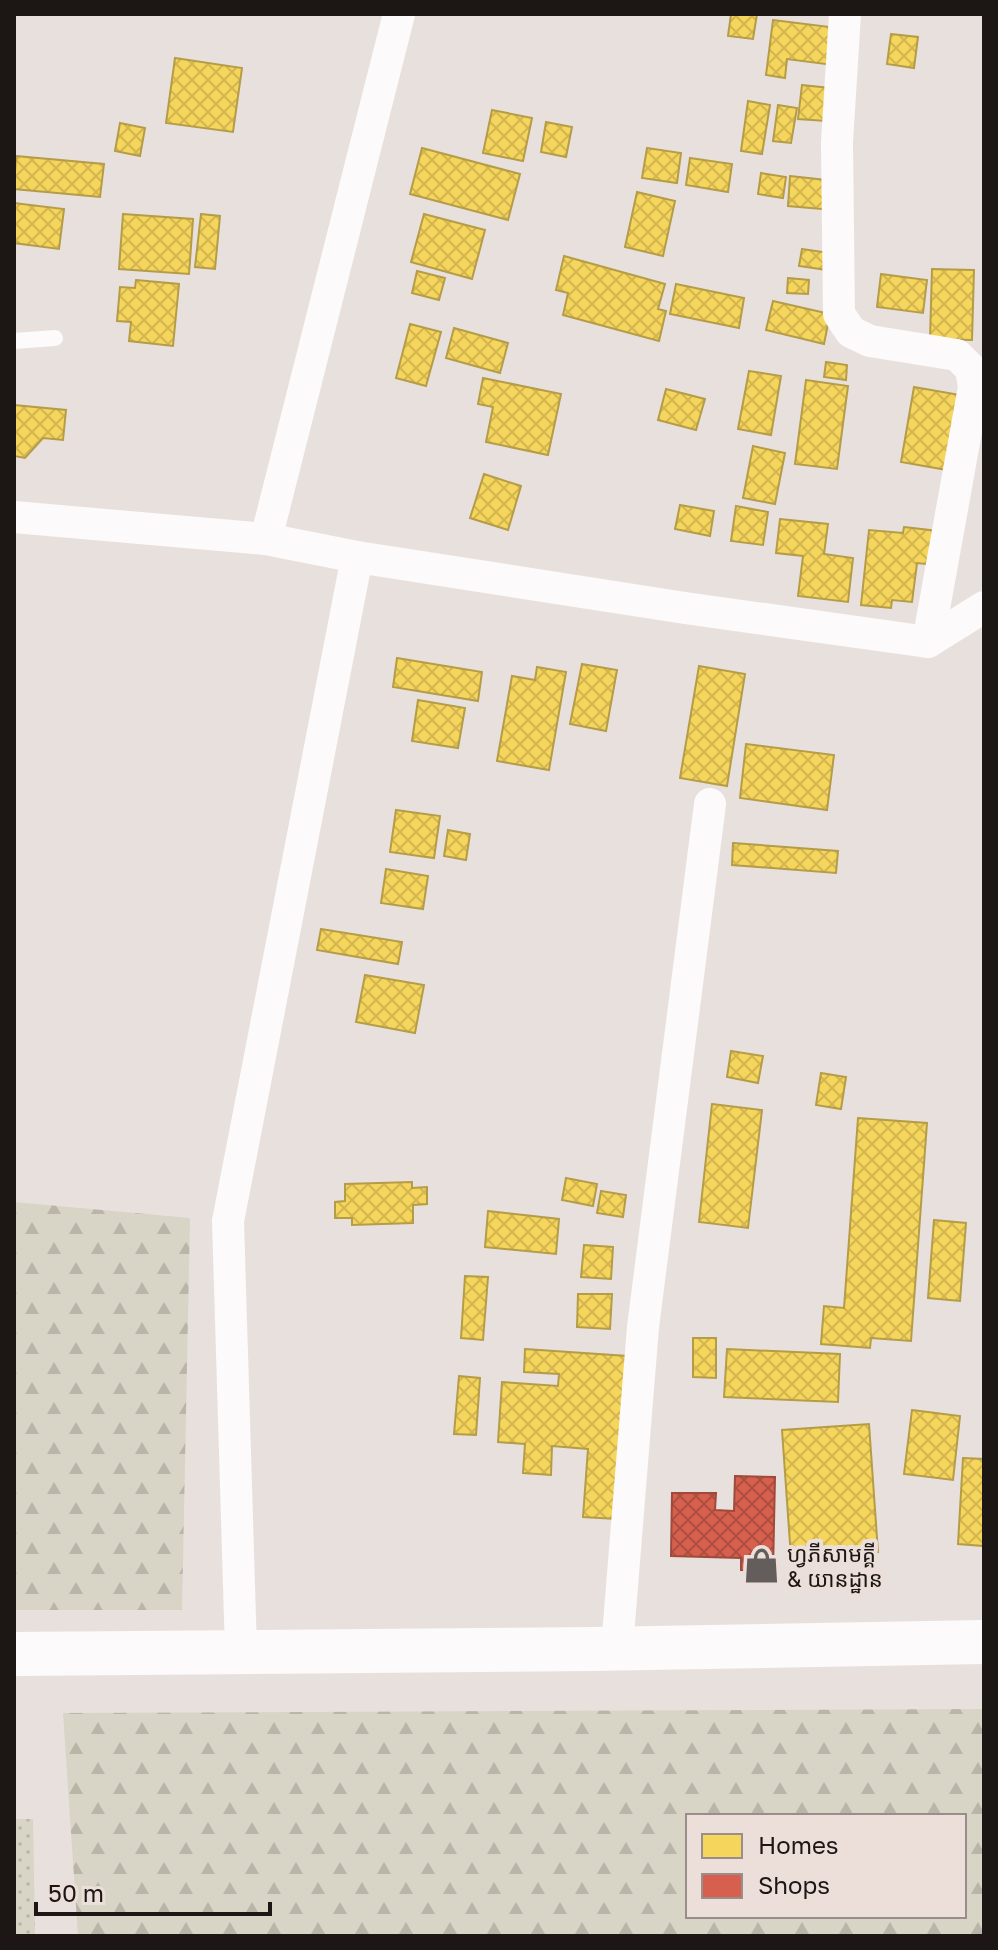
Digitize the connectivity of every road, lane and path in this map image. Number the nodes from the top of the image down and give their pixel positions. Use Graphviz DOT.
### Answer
graph roads {
  1 [pos="399,14"];
  2 [pos="845,14"];
  3 [pos="55,338"];
  4 [pos="14,341"];
  5 [pos="14,517"];
  6 [pos="266,539"];
  7 [pos="357,557"];
  8 [pos="984,607"];
  9 [pos="928,642"];
  10 [pos="710,804"];
  11 [pos="984,1642"];
  12 [pos="617,1648"];
  13 [pos="241,1651"];
  14 [pos="14,1654"];
  1 -- 6 [label="street"];
  2 -- 9 [label="street"];
  3 -- 4 [label="lane"];
  5 -- 6 [label="street"];
  6 -- 7 [label="street"];
  7 -- 9 [label="street"];
  7 -- 13 [label="street"];
  8 -- 9 [label="street"];
  10 -- 12 [label="street"];
  11 -- 12 [label="main road"];
  12 -- 13 [label="main road"];
  13 -- 14 [label="main road"];
}
